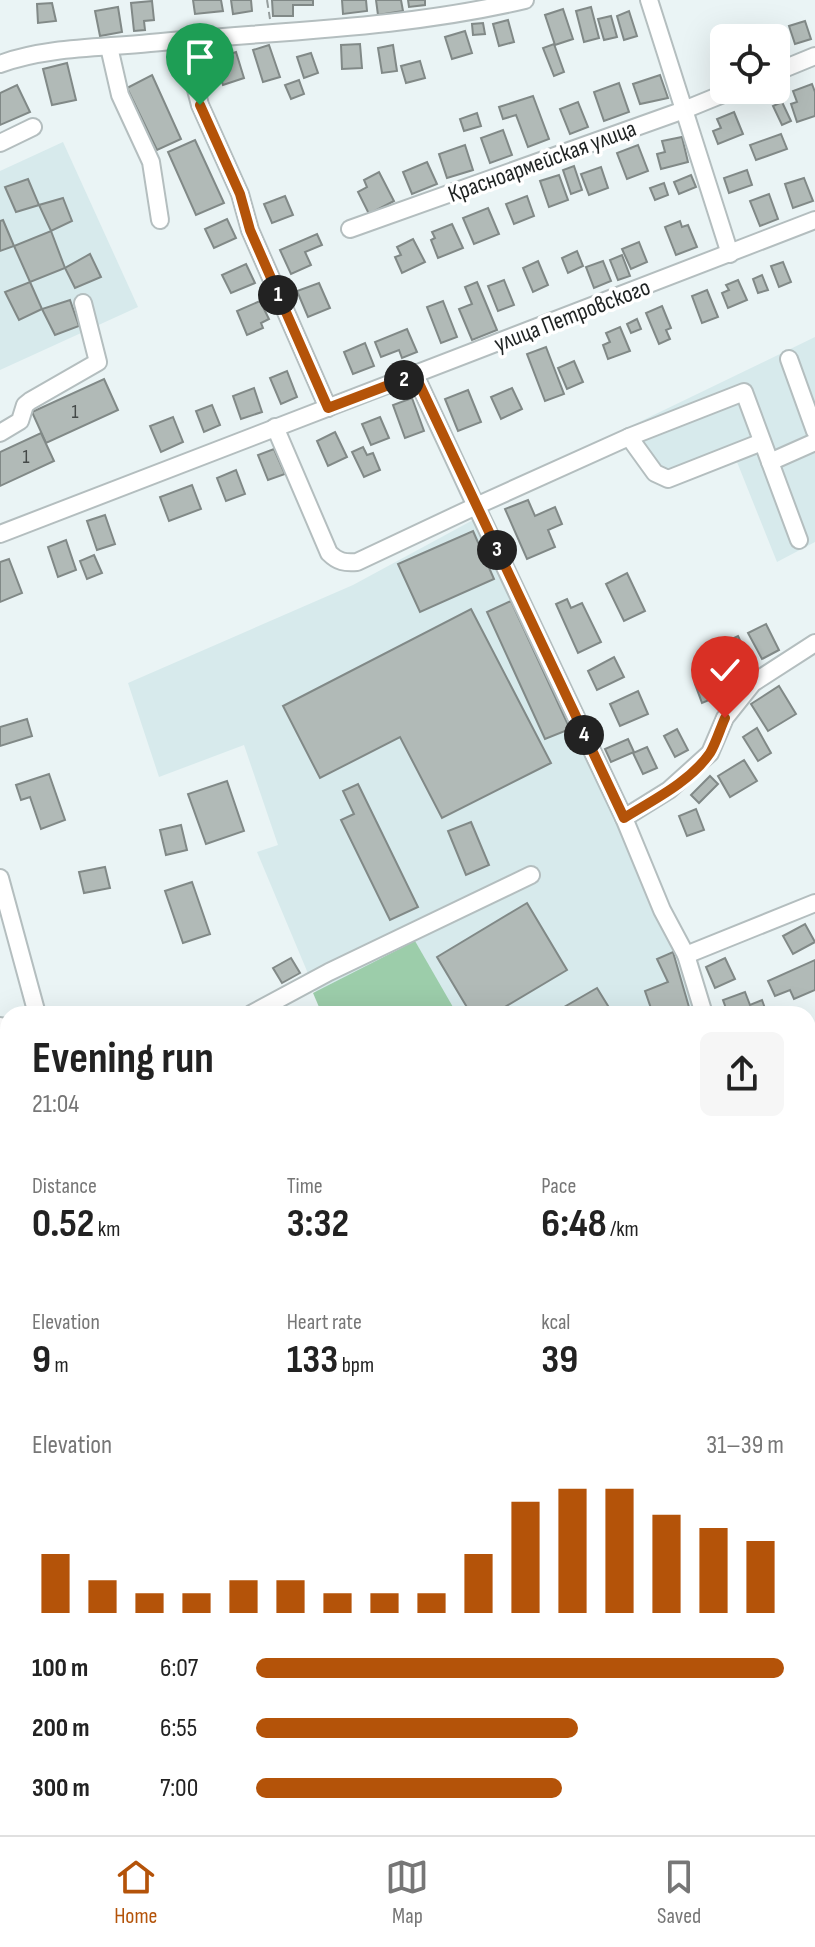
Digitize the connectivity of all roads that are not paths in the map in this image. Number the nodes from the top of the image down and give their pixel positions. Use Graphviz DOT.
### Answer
graph roads {
  1 [pos="525,0"];
  2 [pos="649,0"];
  3 [pos="183,40"];
  4 [pos="109,47"];
  5 [pos="815,56"];
  6 [pos="0,64"];
  7 [pos="790,66"];
  8 [pos="710,99"];
  9 [pos="684,110"];
  10 [pos="33,127"];
  11 [pos="0,143"];
  12 [pos="160,220"];
  13 [pos="815,220"];
  14 [pos="350,229"];
  15 [pos="730,254"];
  16 [pos="83,303"];
  17 [pos="789,359"];
  18 [pos="415,375"];
  19 [pos="328,408"];
  20 [pos="275,427"];
  21 [pos="815,431"];
  22 [pos="0,433"];
  23 [pos="629,437"];
  24 [pos="762,442"];
  25 [pos="815,442"];
  26 [pos="770,462"];
  27 [pos="476,506"];
  28 [pos="0,534"];
  29 [pos="799,540"];
  30 [pos="815,643"];
  31 [pos="624,818"];
  32 [pos="531,875"];
  33 [pos="0,878"];
  34 [pos="815,903"];
  35 [pos="686,955"];
  36 [pos="35,1006"];
  37 [pos="266,1006"];
  38 [pos="702,1006"];
  1 -- 3 [label="street"];
  2 -- 9 [label="street"];
  3 -- 4 [label="street"];
  3 -- 19 [label="street"];
  4 -- 6 [label="street"];
  4 -- 12 [label="street"];
  5 -- 7 [label="street"];
  8 -- 9 [label="street, Красноармейская улица"];
  9 -- 14 [label="street, Красноармейская улица"];
  9 -- 15 [label="street"];
  10 -- 11 [label="street"];
  13 -- 15 [label="street, улица Петровского"];
  15 -- 18 [label="street, улица Петровского"];
  16 -- 22 [label="street"];
  17 -- 21 [label="street"];
  18 -- 19 [label="street, улица Петровского"];
  18 -- 27 [label="street"];
  19 -- 20 [label="street, улица Петровского"];
  20 -- 27 [label="street"];
  20 -- 28 [label="street, улица Петровского"];
  23 -- 24 [label="street"];
  23 -- 24 [label="street"];
  23 -- 27 [label="street"];
  24 -- 26 [label="street"];
  25 -- 26 [label="street"];
  26 -- 29 [label="street"];
  27 -- 31 [label="street"];
  30 -- 31 [label="street"];
  31 -- 35 [label="street"];
  32 -- 37 [label="street"];
  33 -- 36 [label="street"];
  34 -- 35 [label="street"];
  35 -- 38 [label="street"];
}
